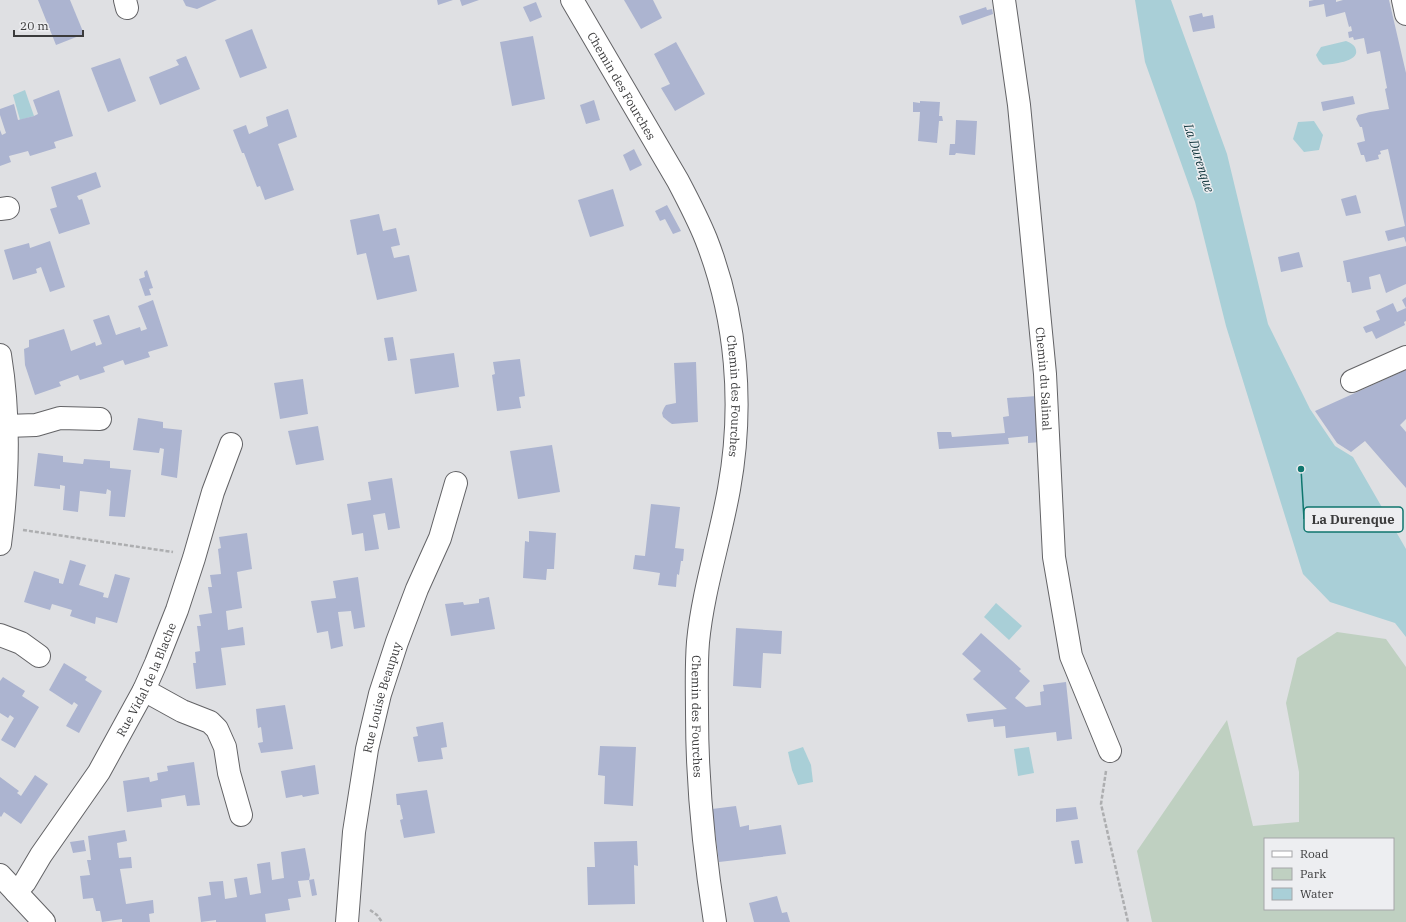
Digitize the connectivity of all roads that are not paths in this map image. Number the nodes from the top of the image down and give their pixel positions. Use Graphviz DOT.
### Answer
graph roads {
  1 [pos="572,0"];
  2 [pos="1004,0"];
  3 [pos="1403,0"];
  4 [pos="1406,14"];
  5 [pos="0,354"];
  6 [pos="1406,357"];
  7 [pos="1352,381"];
  8 [pos="100,419"];
  9 [pos="6,426"];
  10 [pos="231,444"];
  11 [pos="456,483"];
  12 [pos="0,544"];
  13 [pos="0,635"];
  14 [pos="39,656"];
  15 [pos="144,690"];
  16 [pos="1110,751"];
  17 [pos="241,815"];
  18 [pos="0,876"];
  19 [pos="16,892"];
  20 [pos="44,922"];
  21 [pos="347,922"];
  22 [pos="715,922"];
  1 -- 22 [label="street, Chemin des Fourches"];
  2 -- 16 [label="street, Chemin du Salinal"];
  3 -- 4 [label="street"];
  5 -- 9 [label="street"];
  6 -- 7 [label="street"];
  8 -- 9 [label="street"];
  9 -- 12 [label="street"];
  10 -- 15 [label="street, Rue Vidal de la Blache"];
  11 -- 21 [label="street, Rue Louise Beaupuy"];
  13 -- 14 [label="street"];
  15 -- 17 [label="street"];
  15 -- 19 [label="street, Rue Vidal de la Blache"];
  18 -- 19 [label="street"];
  19 -- 20 [label="street"];
}
